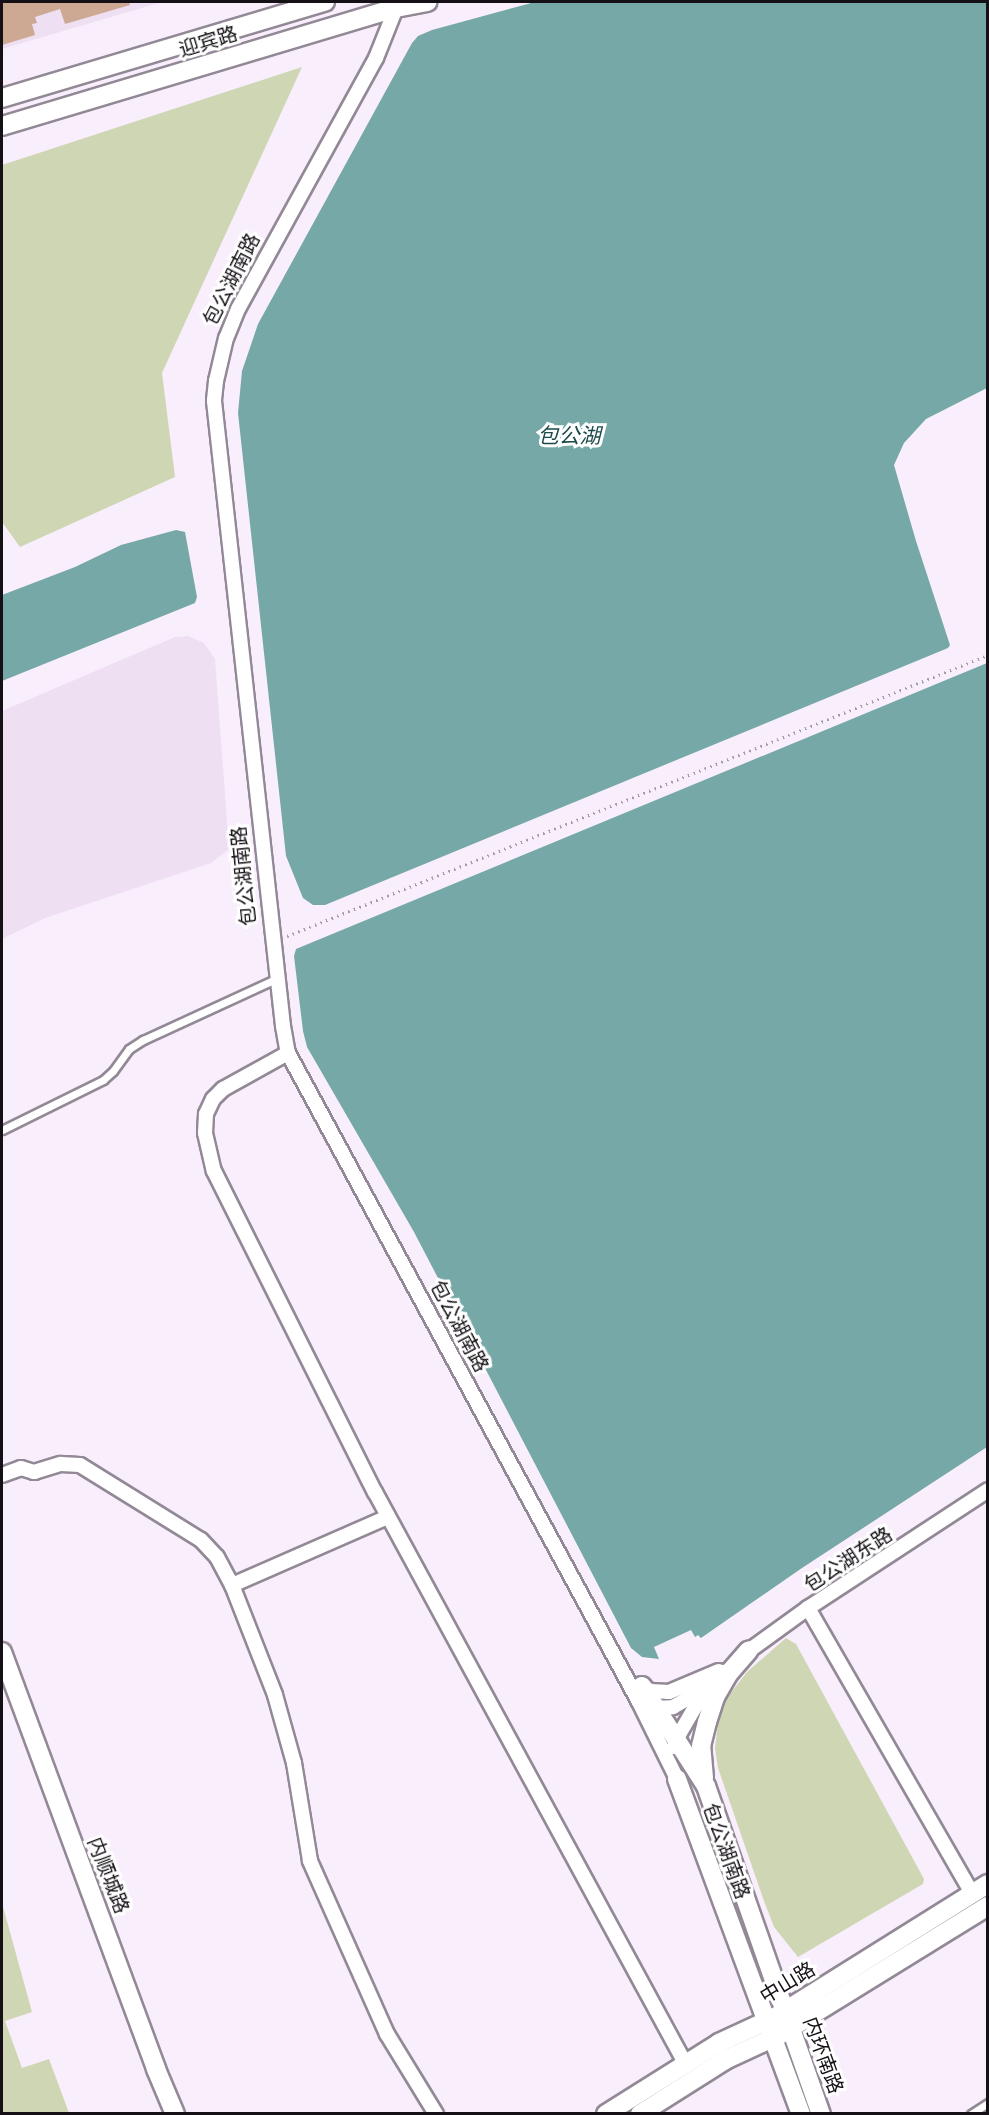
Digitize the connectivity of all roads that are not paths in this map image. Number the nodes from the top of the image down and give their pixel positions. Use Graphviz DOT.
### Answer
graph roads {
  1 [pos="325,2"];
  2 [pos="427,2"];
  3 [pos="396,5"];
  4 [pos="2,98"];
  5 [pos="2,126"];
  6 [pos="278,978"];
  7 [pos="288,1053"];
  8 [pos="2,1130"];
  9 [pos="2,1475"];
  10 [pos="987,1490"];
  11 [pos="388,1517"];
  12 [pos="232,1585"];
  13 [pos="807,1608"];
  14 [pos="749,1650"];
  15 [pos="2,1652"];
  16 [pos="730,1669"];
  17 [pos="710,1686"];
  18 [pos="640,1693"];
  19 [pos="658,1710"];
  20 [pos="677,1738"];
  21 [pos="677,1779"];
  22 [pos="706,1786"];
  23 [pos="987,1884"];
  24 [pos="972,1893"];
  25 [pos="986,1909"];
  26 [pos="787,2020"];
  27 [pos="765,2021"];
  28 [pos="772,2038"];
  29 [pos="685,2063"];
  30 [pos="987,2103"];
  31 [pos="175,2114"];
  32 [pos="436,2114"];
  33 [pos="606,2114"];
  34 [pos="640,2114"];
  35 [pos="801,2114"];
  36 [pos="821,2114"];
  37 [pos="971,2114"];
  1 -- 4 [label="main road, 迎宾路"];
  2 -- 3 [label="main road, 迎宾路"];
  3 -- 5 [label="main road, 迎宾路"];
  3 -- 6 [label="street, 包公湖南路"];
  6 -- 7 [label="street, 包公湖南路"];
  6 -- 8 [label="lane"];
  7 -- 11 [label="street"];
  7 -- 18 [label="street, 包公湖南路"];
  9 -- 12 [label="street"];
  10 -- 13 [label="street, 包公湖东路"];
  11 -- 12 [label="street"];
  11 -- 29 [label="street"];
  12 -- 32 [label="street"];
  13 -- 14 [label="street, 包公湖东路"];
  13 -- 24 [label="street"];
  14 -- 16 [label="main road"];
  15 -- 31 [label="main road, 内顺城路"];
  16 -- 17 [label="street"];
  16 -- 18 [label="street"];
  16 -- 22 [label="main road, 包公湖南路"];
  17 -- 19 [label="street"];
  17 -- 20 [label="street"];
  18 -- 19 [label="main road, 包公湖南路"];
  18 -- 21 [label="street, 包公湖南路"];
  19 -- 20 [label="main road, 包公湖南路"];
  20 -- 21 [label="street"];
  20 -- 22 [label="main road, 包公湖南路"];
  21 -- 27 [label="main road, 包公湖南路"];
  22 -- 26 [label="main road, 包公湖南路"];
  23 -- 24 [label="main road, 中山路"];
  24 -- 26 [label="main road, 中山路"];
  25 -- 26 [label="main road, 中山路"];
  26 -- 27 [label="main road, 中山路"];
  26 -- 28 [label="main road, 中山路"];
  26 -- 36 [label="main road, 内环南路"];
  27 -- 28 [label="main road"];
  27 -- 29 [label="main road, 中山路"];
  28 -- 34 [label="main road, 中山路"];
  28 -- 35 [label="main road"];
  29 -- 33 [label="main road, 中山路"];
  30 -- 37 [label="lane"];
}
